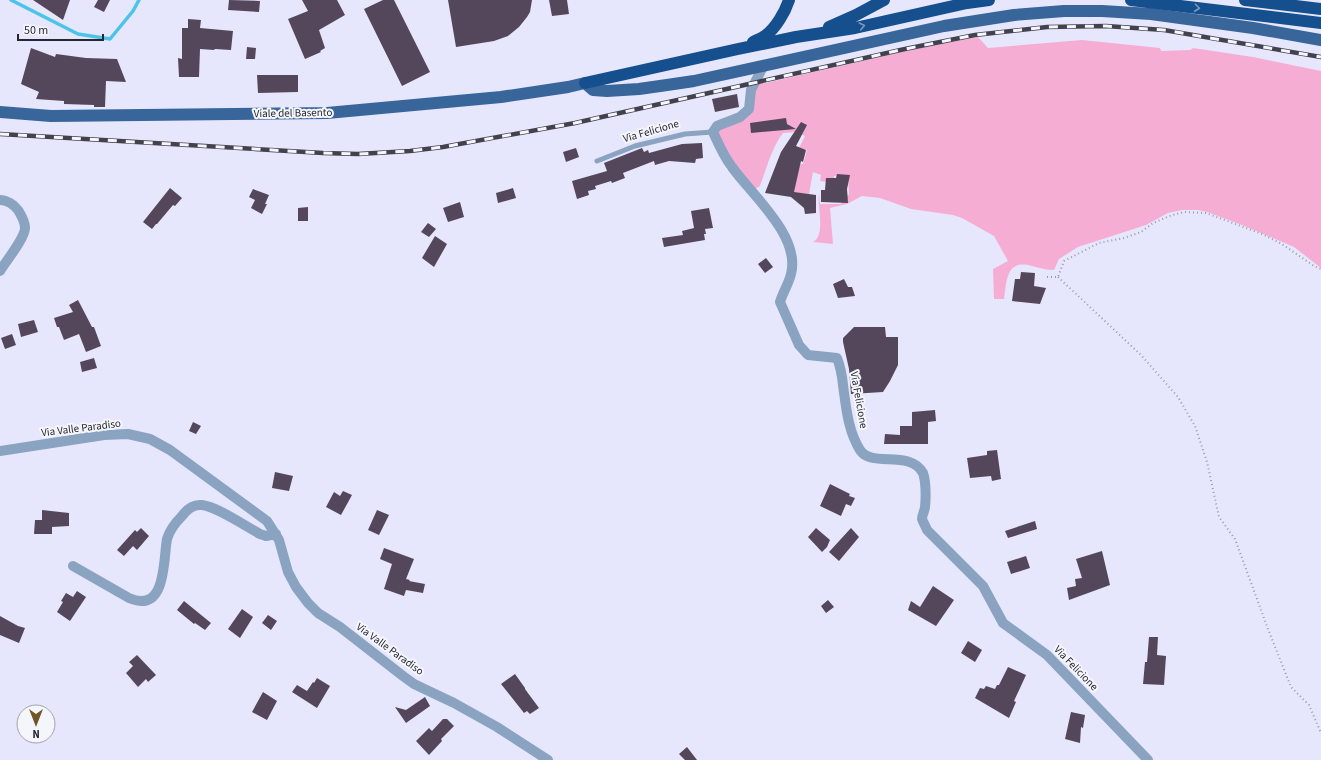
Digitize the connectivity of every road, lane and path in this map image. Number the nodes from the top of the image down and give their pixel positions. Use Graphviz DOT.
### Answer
graph roads {
  1 [pos="789,0"];
  2 [pos="884,0"];
  3 [pos="989,0"];
  4 [pos="1131,0"];
  5 [pos="1245,0"];
  6 [pos="1273,0"];
  7 [pos="1321,9"];
  8 [pos="1321,23"];
  9 [pos="796,37"];
  10 [pos="1321,40"];
  11 [pos="738,49"];
  12 [pos="764,65"];
  13 [pos="585,83"];
  14 [pos="0,112"];
  15 [pos="713,132"];
  16 [pos="597,161"];
  17 [pos="0,200"];
  18 [pos="1321,269"];
  19 [pos="0,271"];
  20 [pos="1047,277"];
  21 [pos="1058,277"];
  22 [pos="0,451"];
  23 [pos="276,534"];
  24 [pos="73,566"];
  25 [pos="1321,733"];
  26 [pos="548,760"];
  27 [pos="1148,760"];
  1 -- 11 [label="highway"];
  2 -- 9 [label="highway"];
  9 -- 3 [label="highway, one-way"];
  4 -- 8 [label="highway, one-way"];
  5 -- 7 [label="highway"];
  6 -- 7 [label="highway"];
  9 -- 11 [label="highway"];
  10 -- 12 [label="main road"];
  11 -- 13 [label="highway"];
  12 -- 13 [label="main road"];
  12 -- 15 [label="street, Via Felicione"];
  13 -- 14 [label="main road, Viale del Basento"];
  15 -- 16 [label="lane, Via Felicione"];
  15 -- 27 [label="street, Via Felicione"];
  17 -- 19 [label="street"];
  18 -- 21 [label="path"];
  20 -- 21 [label="path"];
  21 -- 25 [label="path"];
  22 -- 23 [label="street, Via Valle Paradiso"];
  23 -- 24 [label="street"];
  23 -- 26 [label="street, Via Valle Paradiso"];
}
